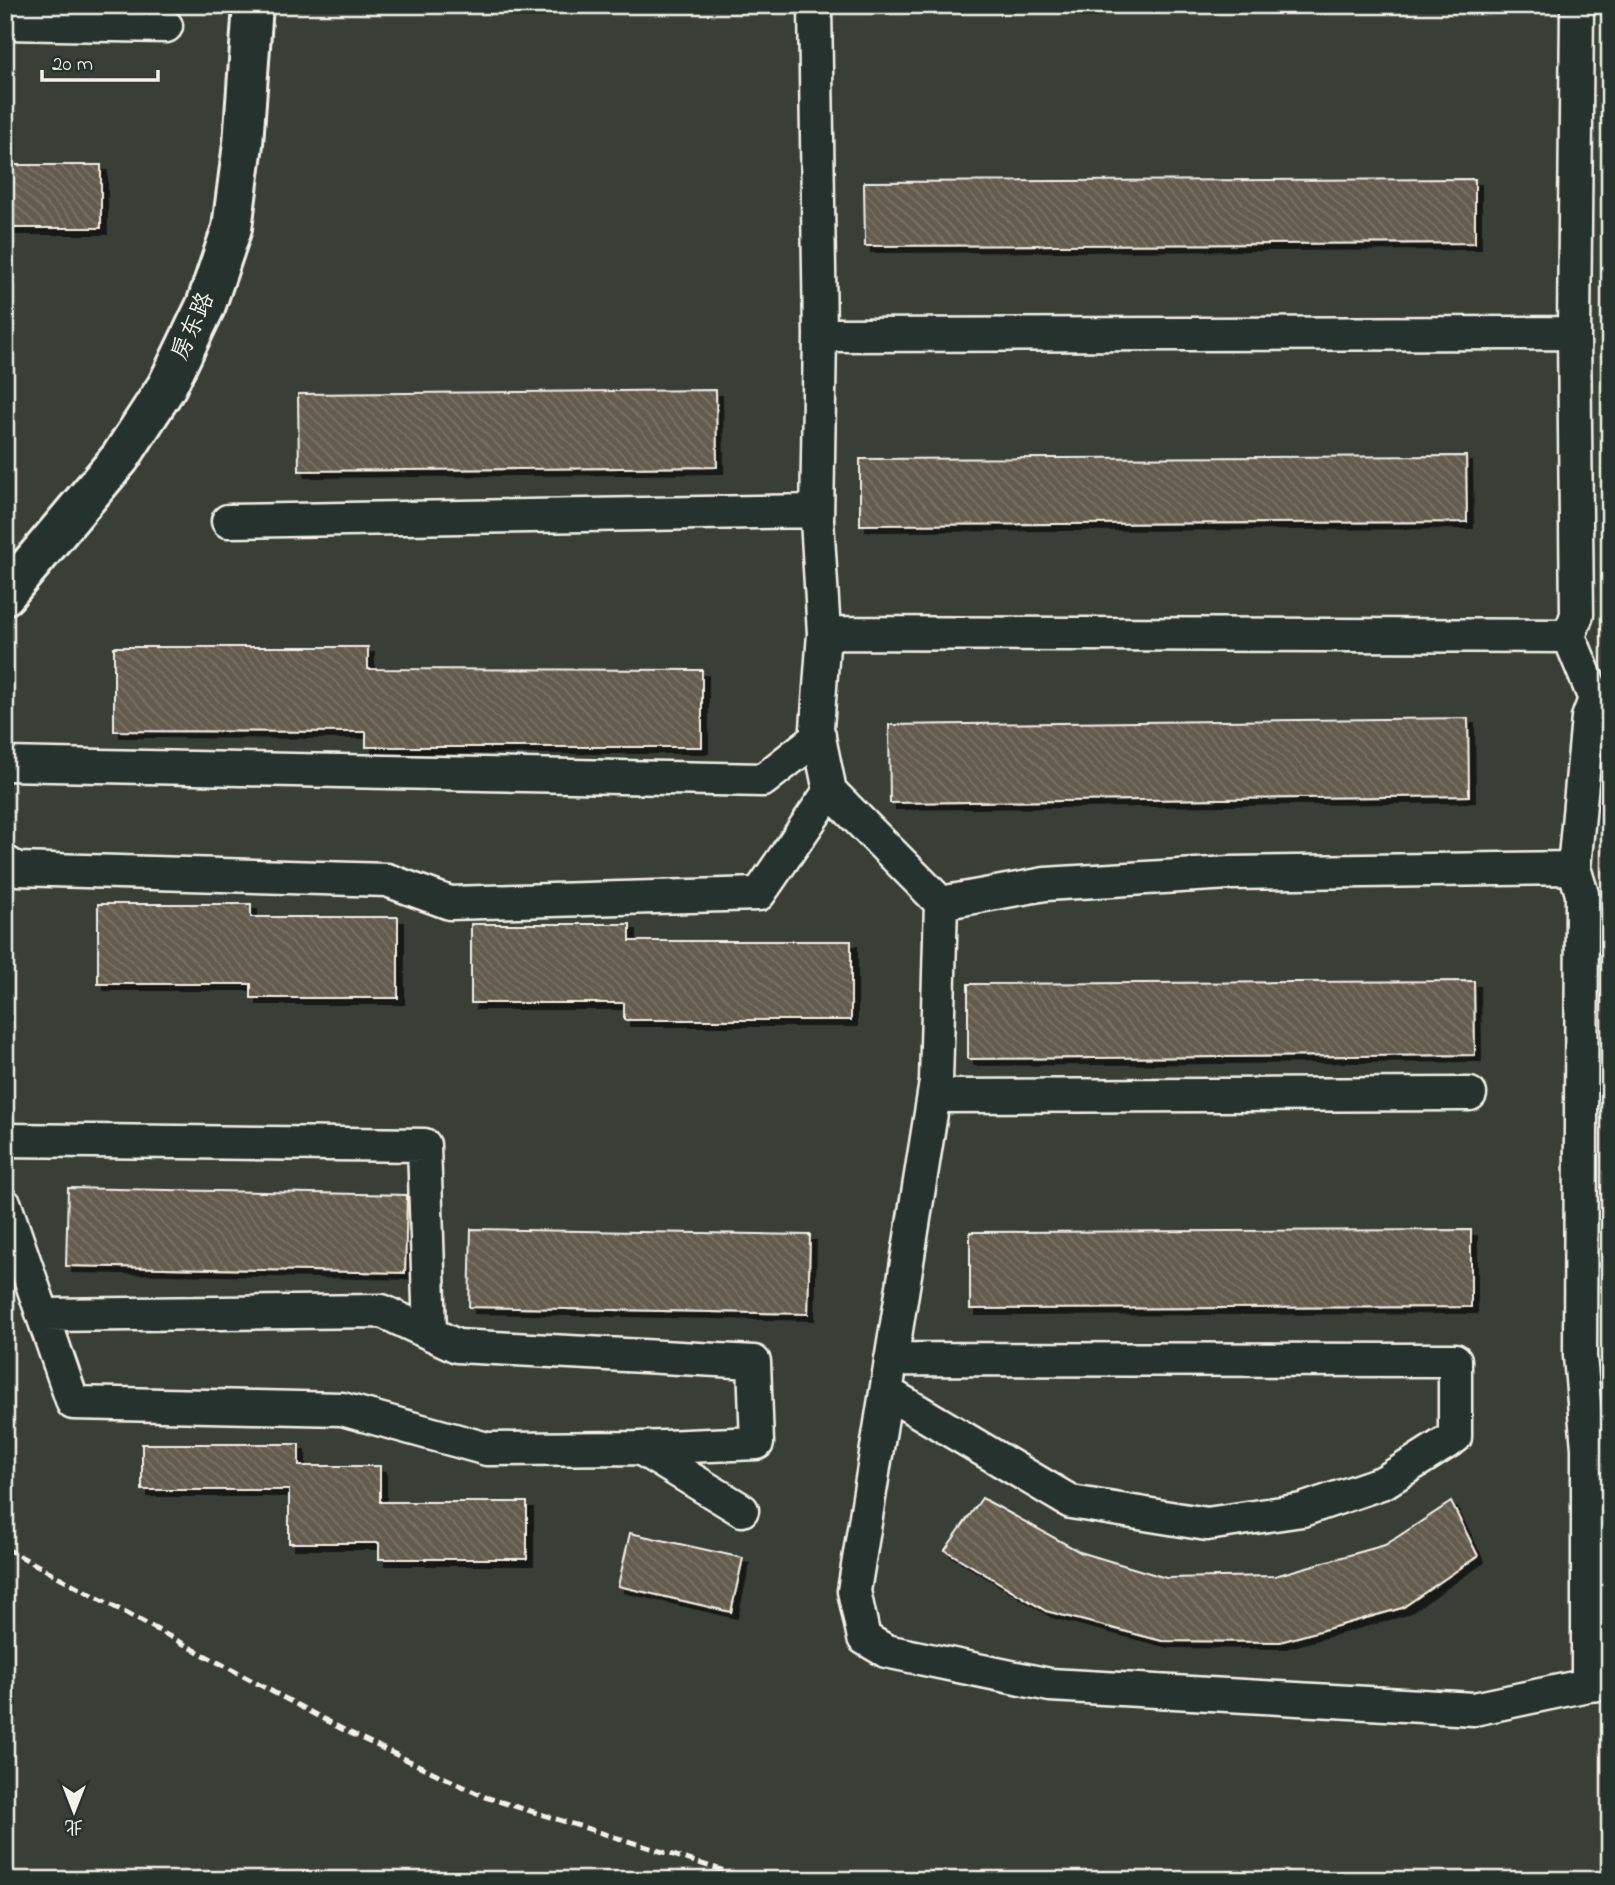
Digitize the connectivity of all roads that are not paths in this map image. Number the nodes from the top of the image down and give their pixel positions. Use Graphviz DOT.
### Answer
graph roads {
  1 [pos="253,5"];
  2 [pos="815,5"];
  3 [pos="1577,5"];
  4 [pos="5,23"];
  5 [pos="166,26"];
  6 [pos="1574,333"];
  7 [pos="820,335"];
  8 [pos="817,510"];
  9 [pos="228,522"];
  10 [pos="5,595"];
  11 [pos="824,633"];
  12 [pos="1569,636"];
  13 [pos="1603,699"];
  14 [pos="818,736"];
  15 [pos="5,764"];
  16 [pos="830,791"];
  17 [pos="5,862"];
  18 [pos="1574,868"];
  19 [pos="942,903"];
  20 [pos="1470,1094"];
  21 [pos="934,1096"];
  22 [pos="5,1139"];
  23 [pos="5,1205"];
  24 [pos="43,1315"];
  25 [pos="430,1333"];
  26 [pos="891,1359"];
  27 [pos="886,1392"];
  28 [pos="640,1448"];
  29 [pos="742,1510"];
  30 [pos="1599,1684"];
  1 -- 10 [label="main road, 房东路"];
  2 -- 7 [label="street"];
  3 -- 6 [label="street"];
  4 -- 5 [label="street"];
  6 -- 7 [label="street"];
  6 -- 12 [label="street"];
  7 -- 8 [label="street"];
  8 -- 9 [label="street"];
  8 -- 11 [label="street"];
  11 -- 12 [label="street"];
  11 -- 14 [label="street"];
  12 -- 13 [label="street"];
  13 -- 18 [label="street"];
  14 -- 15 [label="street"];
  14 -- 16 [label="street"];
  16 -- 17 [label="street"];
  16 -- 19 [label="street"];
  18 -- 19 [label="street"];
  18 -- 30 [label="street"];
  19 -- 21 [label="street"];
  20 -- 21 [label="street"];
  21 -- 26 [label="street"];
  22 -- 25 [label="street"];
  23 -- 24 [label="street"];
  24 -- 25 [label="street"];
  24 -- 28 [label="street"];
  25 -- 28 [label="street"];
  26 -- 27 [label="street"];
  26 -- 27 [label="street"];
  27 -- 30 [label="street"];
  28 -- 29 [label="street"];
}
